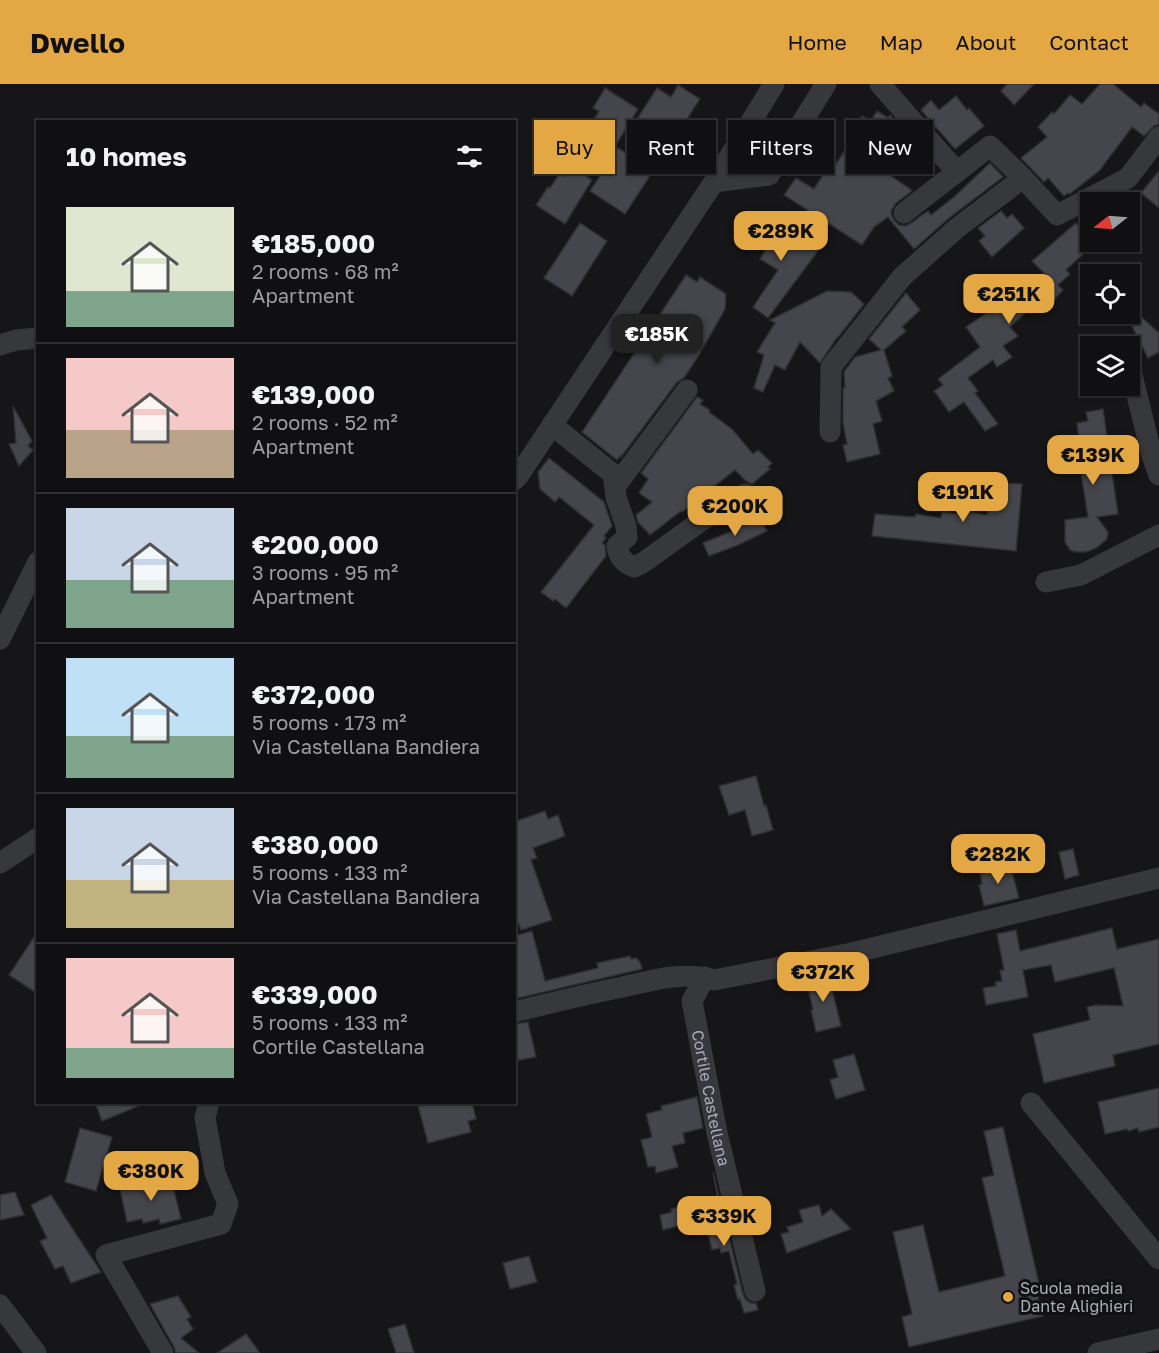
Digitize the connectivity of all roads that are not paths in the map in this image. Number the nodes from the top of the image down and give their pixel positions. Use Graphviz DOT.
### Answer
graph roads {
  1 [pos="774,84"];
  2 [pos="826,84"];
  3 [pos="880,84"];
  4 [pos="1159,136"];
  5 [pos="957,172"];
  6 [pos="1023,178"];
  7 [pos="714,182"];
  8 [pos="904,213"];
  9 [pos="36,338"];
  10 [pos="0,345"];
  11 [pos="687,390"];
  12 [pos="1137,396"];
  13 [pos="552,425"];
  14 [pos="830,432"];
  15 [pos="1159,475"];
  16 [pos="516,477"];
  17 [pos="615,487"];
  18 [pos="745,495"];
  19 [pos="1159,535"];
  20 [pos="36,566"];
  21 [pos="1046,582"];
  22 [pos="0,639"];
  23 [pos="36,839"];
  24 [pos="0,863"];
  25 [pos="1159,878"];
  26 [pos="705,977"];
  27 [pos="516,1012"];
  28 [pos="1031,1103"];
  29 [pos="208,1104"];
  30 [pos="1159,1259"];
  31 [pos="755,1291"];
  32 [pos="0,1305"];
  33 [pos="1159,1339"];
  34 [pos="36,1353"];
  35 [pos="163,1353"];
  36 [pos="1098,1353"];
  1 -- 7 [label="street"];
  2 -- 7 [label="street"];
  3 -- 5 [label="street"];
  4 -- 6 [label="street"];
  5 -- 6 [label="street"];
  5 -- 8 [label="street"];
  6 -- 14 [label="street"];
  7 -- 13 [label="street"];
  9 -- 10 [label="street"];
  11 -- 17 [label="street"];
  12 -- 15 [label="street"];
  13 -- 16 [label="street"];
  13 -- 17 [label="street"];
  17 -- 18 [label="street"];
  19 -- 21 [label="street"];
  20 -- 22 [label="street"];
  23 -- 24 [label="street"];
  25 -- 26 [label="street"];
  26 -- 27 [label="street"];
  26 -- 31 [label="street, Cortile Castellana"];
  28 -- 30 [label="street"];
  29 -- 35 [label="street"];
  32 -- 34 [label="street"];
  33 -- 36 [label="street"];
}
